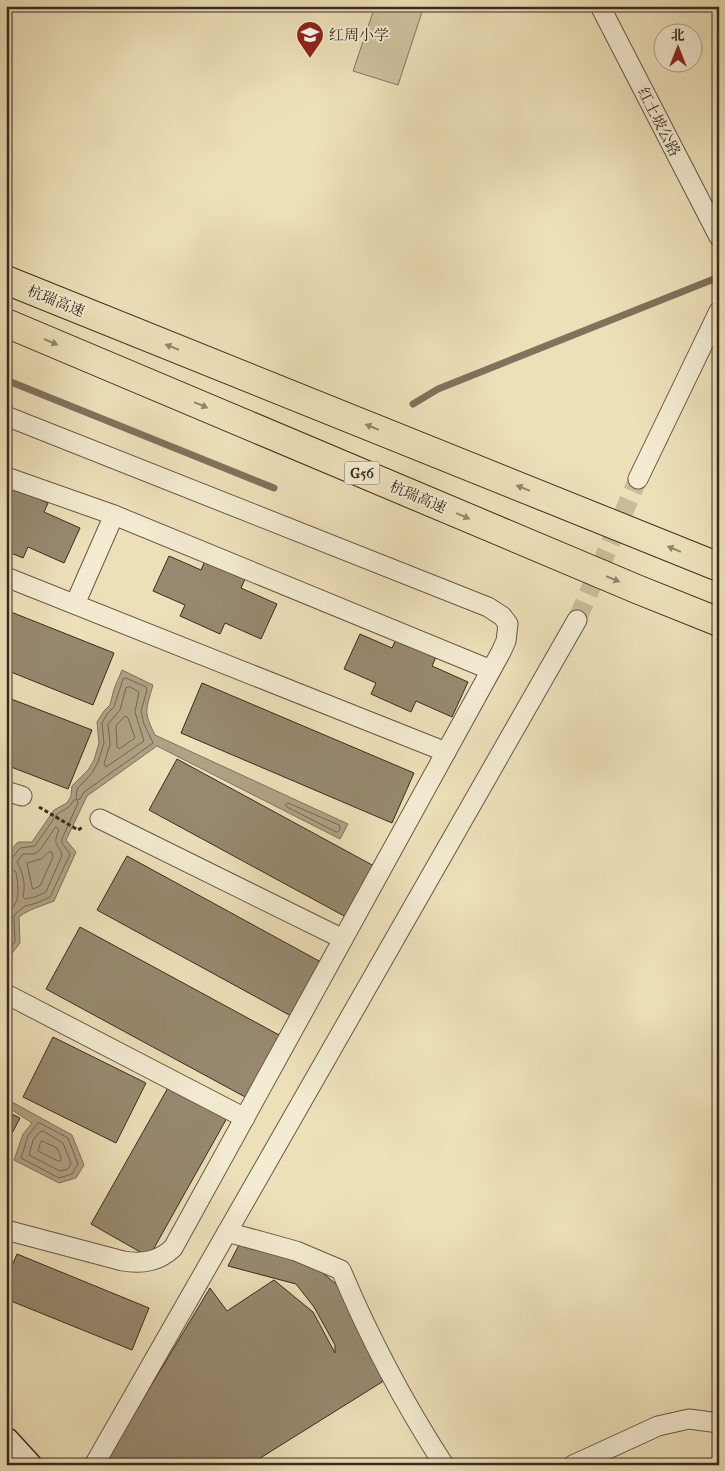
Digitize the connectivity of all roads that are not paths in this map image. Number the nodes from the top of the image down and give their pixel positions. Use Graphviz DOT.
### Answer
graph roads {
  1 [pos="600,6"];
  2 [pos="719,237"];
  3 [pos="6,280"];
  4 [pos="719,311"];
  5 [pos="6,323"];
  6 [pos="6,416"];
  7 [pos="6,477"];
  8 [pos="638,480"];
  9 [pos="114,516"];
  10 [pos="719,567"];
  11 [pos="6,577"];
  12 [pos="75,604"];
  13 [pos="577,620"];
  14 [pos="719,622"];
  15 [pos="491,670"];
  16 [pos="446,752"];
  17 [pos="100,820"];
  18 [pos="343,939"];
  19 [pos="10,996"];
  20 [pos="245,1118"];
  21 [pos="6,1230"];
  22 [pos="228,1232"];
  23 [pos="719,1423"];
  24 [pos="6,1441"];
  25 [pos="28,1465"];
  26 [pos="94,1465"];
  27 [pos="444,1465"];
  28 [pos="573,1465"];
  1 -- 2 [label="street, 红土坡公路"];
  10 -- 3 [label="highway, 杭瑞高速, one-way"];
  4 -- 8 [label="street"];
  5 -- 14 [label="highway, 杭瑞高速 / G56, one-way"];
  6 -- 15 [label="street"];
  7 -- 9 [label="street"];
  9 -- 12 [label="street"];
  9 -- 15 [label="street"];
  11 -- 12 [label="street"];
  12 -- 16 [label="street"];
  13 -- 22 [label="street"];
  15 -- 16 [label="street"];
  16 -- 18 [label="street"];
  17 -- 18 [label="street"];
  18 -- 20 [label="street"];
  19 -- 20 [label="street"];
  20 -- 21 [label="street"];
  22 -- 26 [label="street"];
  22 -- 27 [label="street"];
  23 -- 28 [label="street"];
  24 -- 25 [label="main road"];
}
